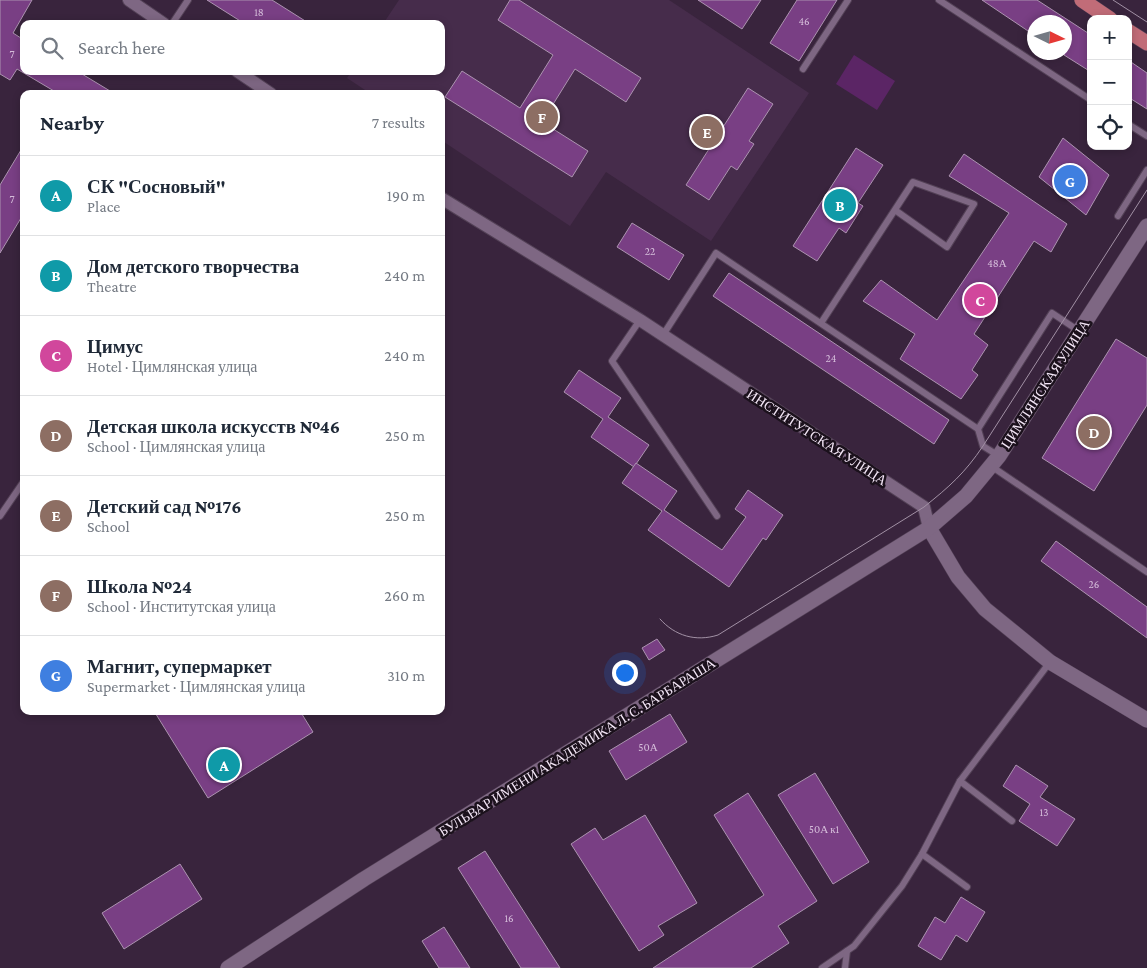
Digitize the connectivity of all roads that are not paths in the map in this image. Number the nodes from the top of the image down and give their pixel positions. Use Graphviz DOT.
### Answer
graph roads {
  1 [pos="129,0"];
  2 [pos="188,0"];
  3 [pos="848,0"];
  4 [pos="938,0"];
  5 [pos="1082,0"];
  6 [pos="1104,15"];
  7 [pos="158,20"];
  8 [pos="175,20"];
  9 [pos="1132,34"];
  10 [pos="1147,43"];
  11 [pos="803,69"];
  12 [pos="243,75"];
  13 [pos="265,90"];
  14 [pos="1087,97"];
  15 [pos="1132,127"];
  16 [pos="1147,136"];
  17 [pos="1147,170"];
  18 [pos="445,200"];
  19 [pos="895,210"];
  20 [pos="1118,216"];
  21 [pos="1147,226"];
  22 [pos="640,320"];
  23 [pos="821,323"];
  24 [pos="1079,331"];
  25 [pos="663,336"];
  26 [pos="978,429"];
  27 [pos="995,461"];
  28 [pos="20,487"];
  29 [pos="0,516"];
  30 [pos="717,516"];
  31 [pos="929,528"];
  32 [pos="1147,572"];
  33 [pos="1050,662"];
  34 [pos="1147,720"];
  35 [pos="960,781"];
  36 [pos="1012,821"];
  37 [pos="922,854"];
  38 [pos="967,887"];
  39 [pos="847,951"];
  40 [pos="228,968"];
  41 [pos="822,968"];
  42 [pos="845,968"];
  1 -- 7 [label="street"];
  2 -- 8 [label="lane"];
  3 -- 11 [label="lane"];
  4 -- 14 [label="lane"];
  5 -- 6 [label="main road"];
  9 -- 10 [label="main road"];
  12 -- 13 [label="street"];
  15 -- 16 [label="lane"];
  17 -- 20 [label="lane"];
  18 -- 22 [label="street, ИНСТИТУТСКАЯ УЛИЦА"];
  19 -- 19 [label="lane"];
  19 -- 23 [label="lane"];
  21 -- 24 [label="street, ЦИМЛЯНСКАЯ УЛИЦА"];
  22 -- 25 [label="street, ИНСТИТУТСКАЯ УЛИЦА"];
  22 -- 30 [label="lane"];
  23 -- 25 [label="lane"];
  23 -- 26 [label="lane"];
  24 -- 26 [label="lane"];
  24 -- 27 [label="street, ЦИМЛЯНСКАЯ УЛИЦА"];
  25 -- 31 [label="street, ИНСТИТУТСКАЯ УЛИЦА"];
  26 -- 27 [label="lane"];
  27 -- 31 [label="street, ЦИМЛЯНСКАЯ УЛИЦА"];
  27 -- 32 [label="lane"];
  28 -- 29 [label="lane"];
  31 -- 33 [label="street, ИНСТИТУТСКАЯ УЛИЦА"];
  31 -- 40 [label="street, БУЛЬВАР ИМЕНИ АКАДЕМИКА Л. С. БАРБАРАША"];
  33 -- 34 [label="street, ИНСТИТУТСКАЯ УЛИЦА"];
  33 -- 35 [label="lane"];
  35 -- 36 [label="lane"];
  35 -- 37 [label="lane"];
  37 -- 38 [label="lane"];
  37 -- 39 [label="lane"];
  39 -- 41 [label="lane"];
  39 -- 42 [label="lane"];
}
